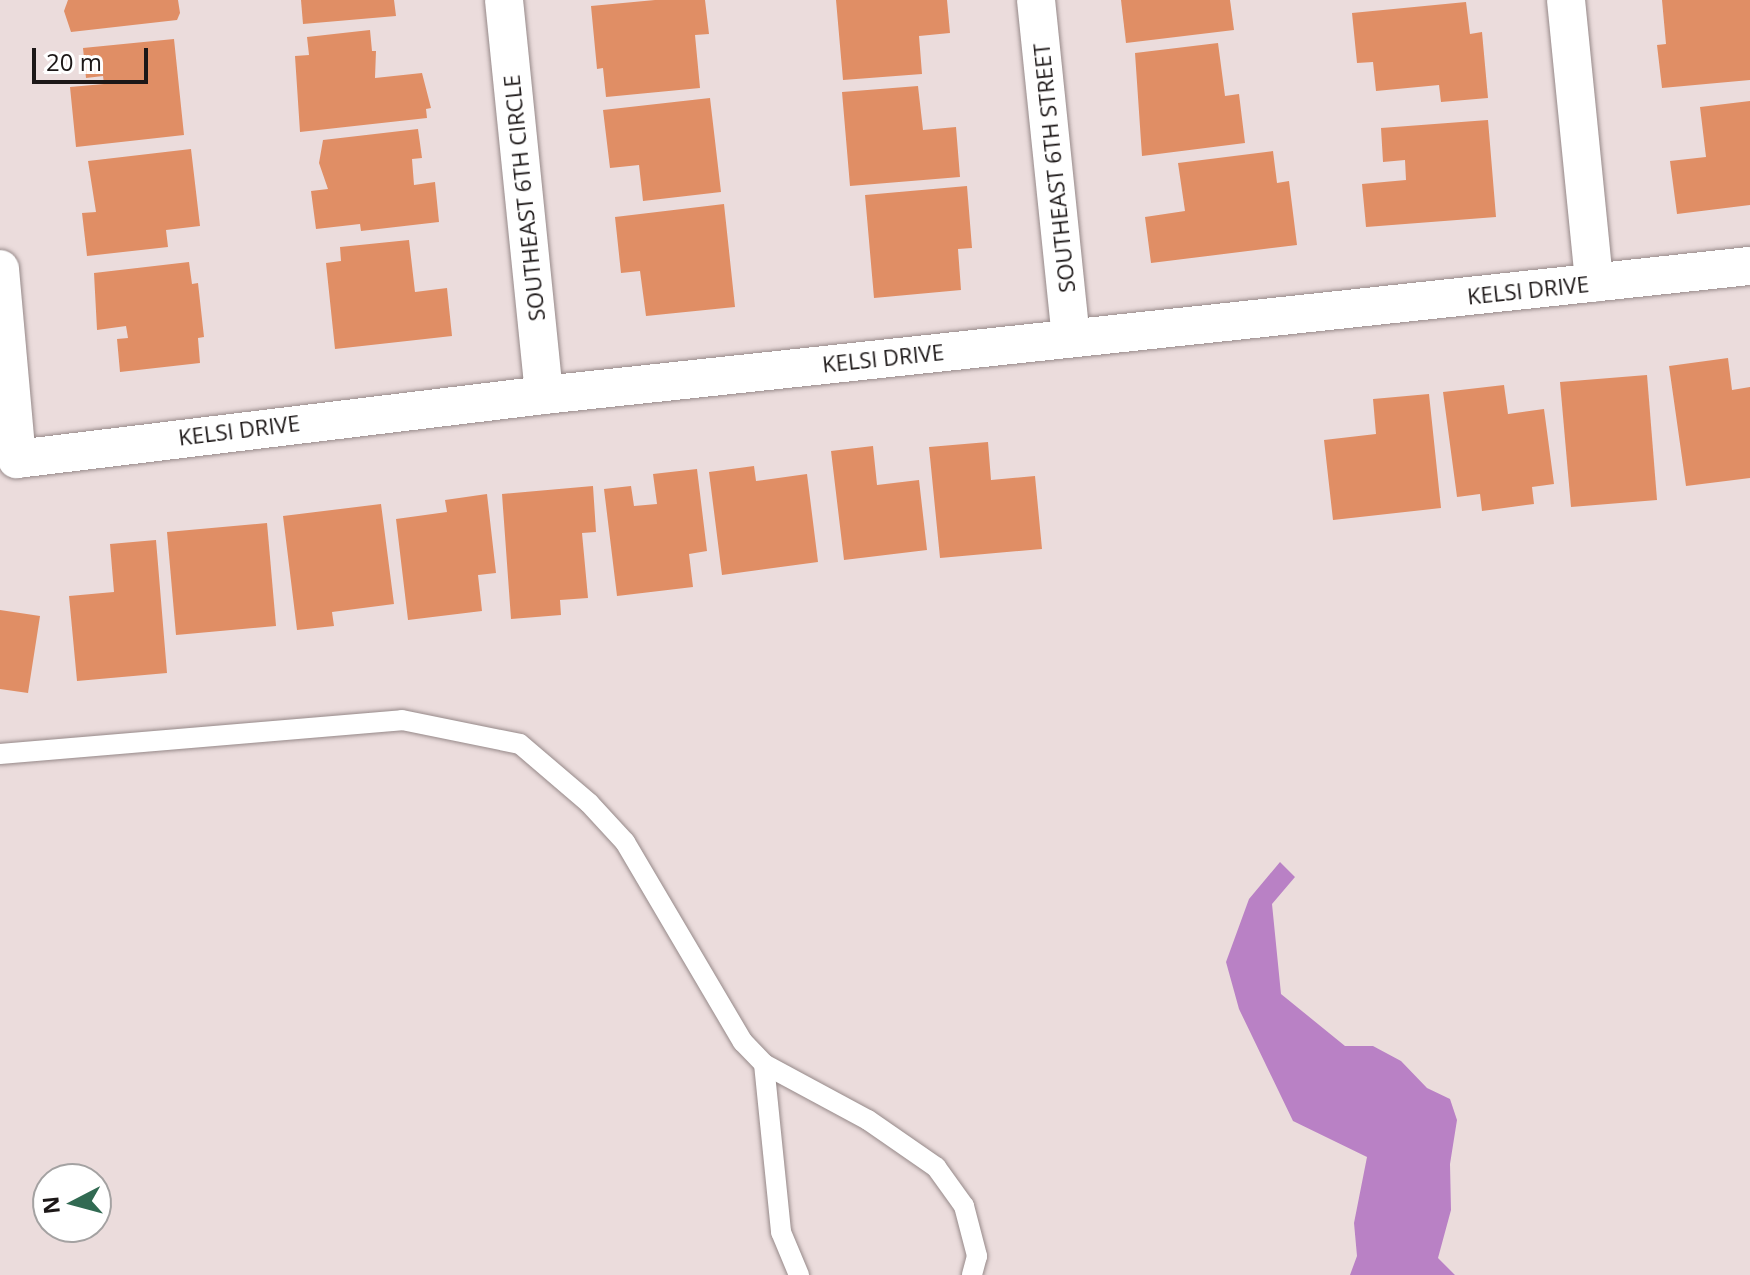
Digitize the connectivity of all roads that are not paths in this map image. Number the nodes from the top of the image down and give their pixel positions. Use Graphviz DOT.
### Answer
graph roads {
  1 [pos="504,0"];
  2 [pos="1036,0"];
  3 [pos="1566,0"];
  4 [pos="1750,266"];
  5 [pos="0,269"];
  6 [pos="1594,283"];
  7 [pos="1071,337"];
  8 [pos="544,395"];
  9 [pos="0,754"];
  10 [pos="764,1064"];
  11 [pos="799,1275"];
  12 [pos="972,1275"];
  1 -- 8 [label="street, SOUTHEAST 6TH CIRCLE"];
  2 -- 7 [label="street, SOUTHEAST 6TH STREET"];
  3 -- 6 [label="street"];
  4 -- 6 [label="street, KELSI DRIVE"];
  5 -- 8 [label="street, KELSI DRIVE"];
  6 -- 7 [label="street, KELSI DRIVE"];
  7 -- 8 [label="street, KELSI DRIVE"];
  9 -- 10 [label="lane"];
  10 -- 11 [label="lane"];
  10 -- 12 [label="lane"];
}
